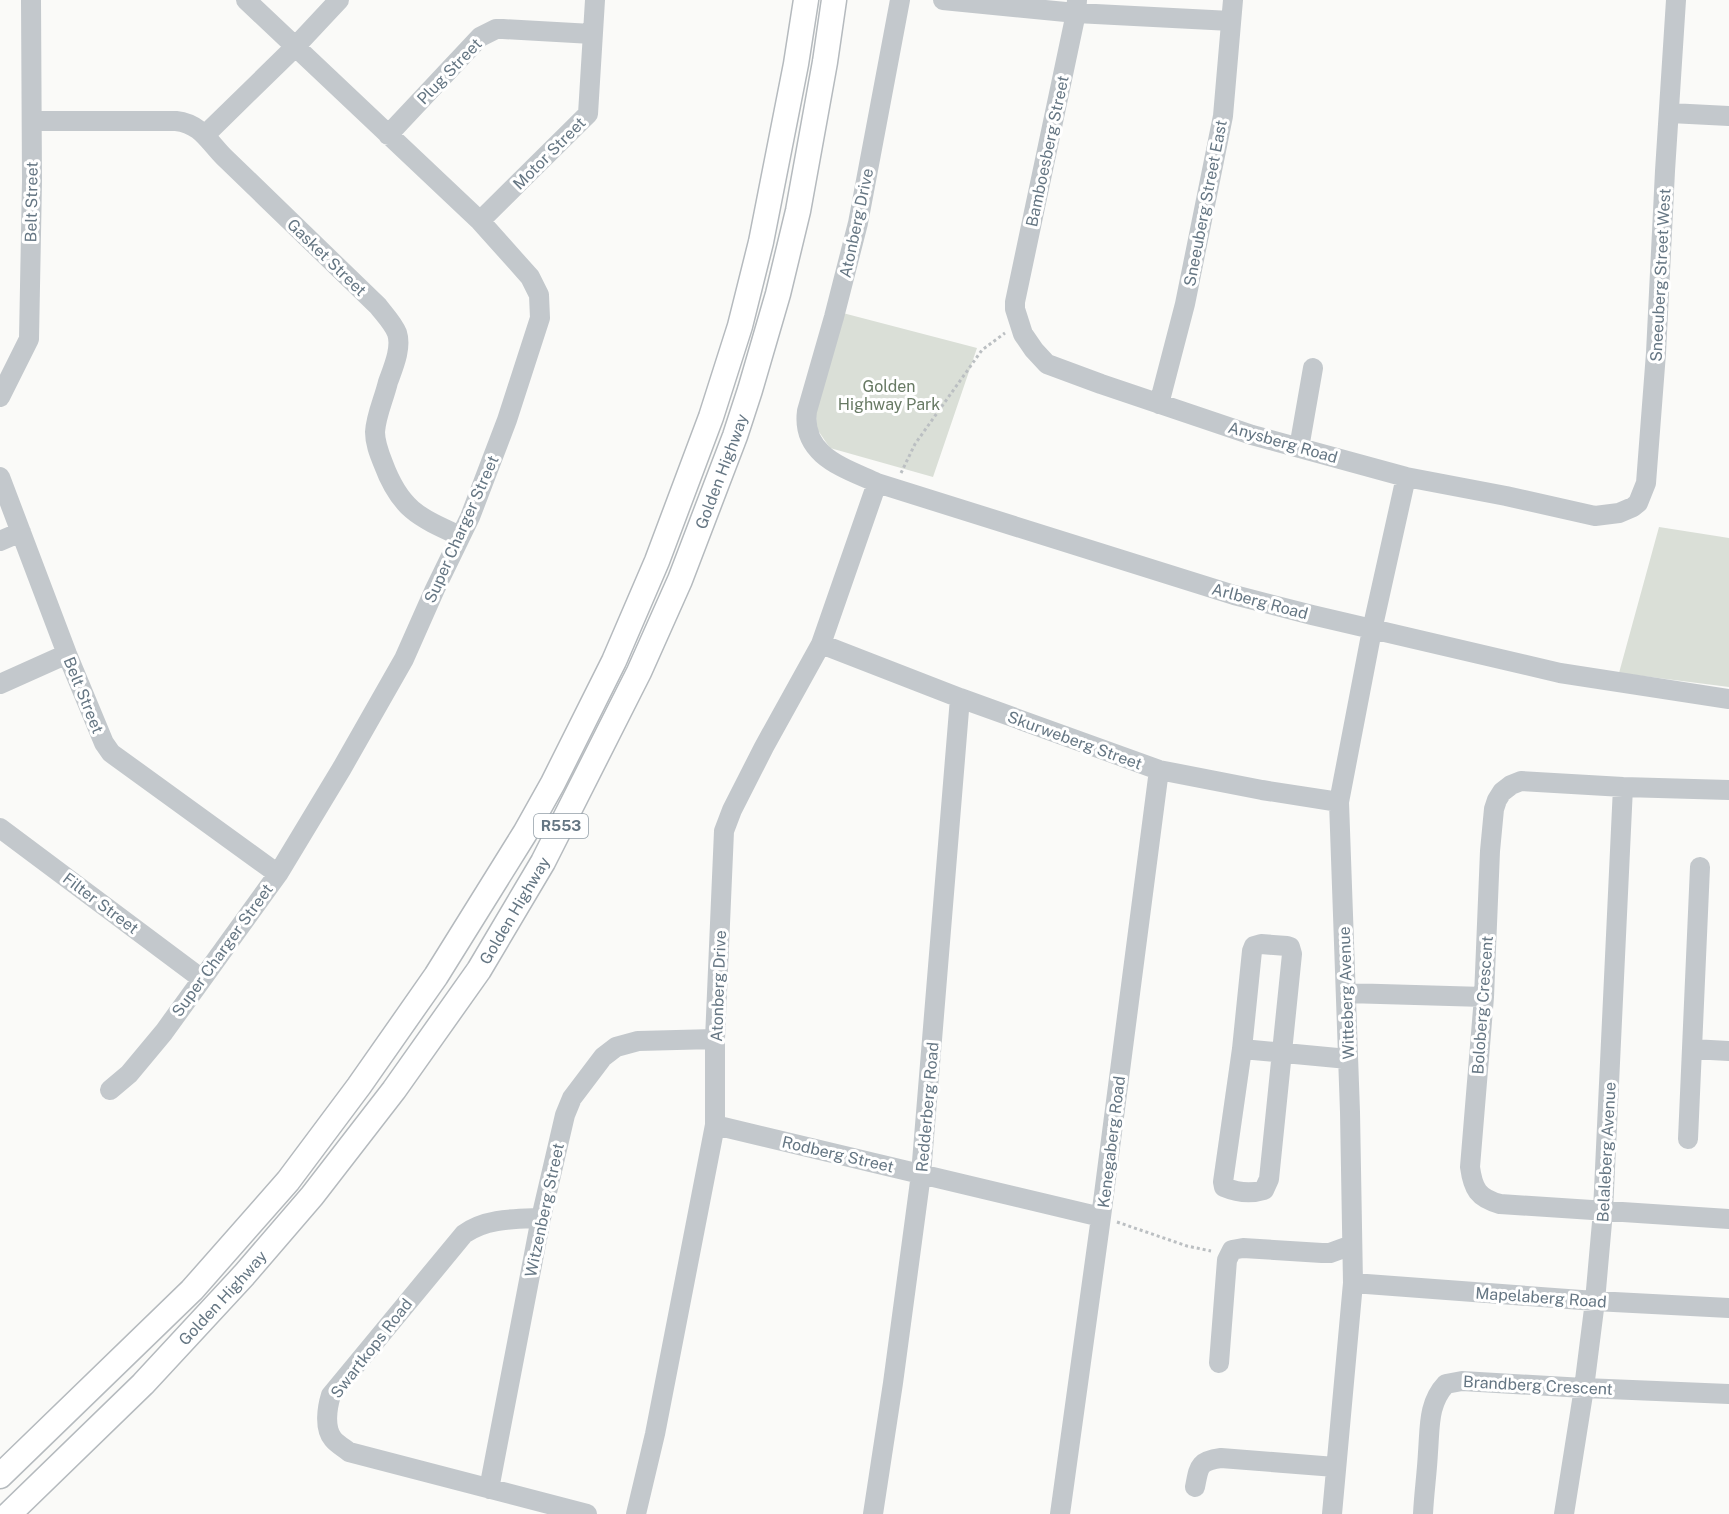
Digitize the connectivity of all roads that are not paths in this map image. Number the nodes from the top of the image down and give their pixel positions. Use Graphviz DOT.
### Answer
graph roads {
  1 [pos="31,0"];
  2 [pos="246,0"];
  3 [pos="339,0"];
  4 [pos="594,0"];
  5 [pos="806,0"];
  6 [pos="834,0"];
  7 [pos="900,0"];
  8 [pos="943,0"];
  9 [pos="1233,0"];
  10 [pos="1676,0"];
  11 [pos="1076,7"];
  12 [pos="1231,21"];
  13 [pos="592,34"];
  14 [pos="295,46"];
  15 [pos="1670,113"];
  16 [pos="1729,116"];
  17 [pos="32,121"];
  18 [pos="205,135"];
  19 [pos="388,135"];
  20 [pos="480,221"];
  21 [pos="1015,302"];
  22 [pos="1313,368"];
  23 [pos="0,397"];
  24 [pos="1159,404"];
  25 [pos="812,442"];
  26 [pos="1299,448"];
  27 [pos="0,477"];
  28 [pos="1406,477"];
  29 [pos="886,485"];
  30 [pos="1595,516"];
  31 [pos="21,532"];
  32 [pos="460,536"];
  33 [pos="0,541"];
  34 [pos="1372,630"];
  35 [pos="821,644"];
  36 [pos="67,654"];
  37 [pos="0,684"];
  38 [pos="960,698"];
  39 [pos="1729,699"];
  40 [pos="1159,770"];
  41 [pos="1623,787"];
  42 [pos="1729,790"];
  43 [pos="1340,802"];
  44 [pos="0,828"];
  45 [pos="1700,867"];
  46 [pos="278,874"];
  47 [pos="202,979"];
  48 [pos="1346,993"];
  49 [pos="1484,997"];
  50 [pos="715,1040"];
  51 [pos="1242,1049"];
  52 [pos="1692,1049"];
  53 [pos="1729,1051"];
  54 [pos="1281,1052"];
  55 [pos="1348,1059"];
  56 [pos="110,1090"];
  57 [pos="715,1125"];
  58 [pos="1688,1139"];
  59 [pos="921,1174"];
  60 [pos="1604,1211"];
  61 [pos="1101,1217"];
  62 [pos="541,1218"];
  63 [pos="1729,1219"];
  64 [pos="1352,1245"];
  65 [pos="1353,1283"];
  66 [pos="1595,1301"];
  67 [pos="1729,1308"];
  68 [pos="1219,1363"];
  69 [pos="1584,1388"];
  70 [pos="1729,1394"];
  71 [pos="1335,1467"];
  72 [pos="0,1476"];
  73 [pos="1196,1487"];
  74 [pos="489,1489"];
  75 [pos="9,1514"];
  76 [pos="587,1514"];
  77 [pos="636,1514"];
  78 [pos="873,1514"];
  79 [pos="1060,1514"];
  80 [pos="1332,1514"];
  81 [pos="1423,1514"];
  82 [pos="1564,1514"];
  1 -- 17 [label="street, Belt Street"];
  2 -- 14 [label="street, Super Charger Street"];
  3 -- 14 [label="street"];
  4 -- 13 [label="street, Motor Street"];
  5 -- 72 [label="main road, Golden Highway / R553"];
  6 -- 75 [label="main road, Golden Highway / R553"];
  7 -- 25 [label="street, Atonberg Drive"];
  8 -- 11 [label="street"];
  9 -- 12 [label="street, Sneeuberg Street East"];
  10 -- 15 [label="street, Sneeuberg Street West"];
  11 -- 12 [label="street"];
  11 -- 21 [label="street, Bamboesberg Street"];
  12 -- 24 [label="street, Sneeuberg Street East"];
  13 -- 19 [label="street, Plug Street"];
  13 -- 20 [label="street, Motor Street"];
  14 -- 18 [label="street"];
  14 -- 19 [label="street, Super Charger Street"];
  15 -- 16 [label="street"];
  15 -- 30 [label="street, Sneeuberg Street West"];
  17 -- 18 [label="street, Gasket Street"];
  17 -- 23 [label="street, Belt Street"];
  18 -- 32 [label="street, Gasket Street"];
  19 -- 20 [label="street, Super Charger Street"];
  20 -- 32 [label="street, Super Charger Street"];
  21 -- 24 [label="street, Anysberg Road"];
  22 -- 26 [label="street"];
  24 -- 26 [label="street, Anysberg Road"];
  25 -- 29 [label="street, Arlberg Road"];
  26 -- 28 [label="street, Anysberg Road"];
  27 -- 31 [label="street, Belt Street"];
  28 -- 30 [label="street, Anysberg Road"];
  28 -- 34 [label="street, Witteberg Avenue"];
  29 -- 34 [label="street, Arlberg Road"];
  29 -- 35 [label="street, Atonberg Drive"];
  31 -- 33 [label="street"];
  31 -- 36 [label="street, Belt Street"];
  32 -- 46 [label="street, Super Charger Street"];
  34 -- 39 [label="street, Arlberg Road"];
  34 -- 43 [label="street, Witteberg Avenue"];
  35 -- 38 [label="street, Skurweberg Street"];
  35 -- 50 [label="street, Atonberg Drive"];
  36 -- 37 [label="street"];
  36 -- 46 [label="street, Belt Street"];
  38 -- 40 [label="street, Skurweberg Street"];
  38 -- 59 [label="street, Redderberg Road"];
  40 -- 43 [label="street, Skurweberg Street"];
  40 -- 61 [label="street, Kenegaberg Road"];
  41 -- 42 [label="street, Boloberg Crescent"];
  41 -- 49 [label="street, Boloberg Crescent"];
  41 -- 60 [label="street, Belaleberg Avenue"];
  43 -- 48 [label="street, Witteberg Avenue"];
  44 -- 47 [label="street, Filter Street"];
  45 -- 52 [label="street"];
  46 -- 47 [label="street, Super Charger Street"];
  47 -- 56 [label="street, Super Charger Street"];
  48 -- 49 [label="street"];
  48 -- 55 [label="street, Witteberg Avenue"];
  49 -- 60 [label="street, Boloberg Crescent"];
  50 -- 57 [label="street, Atonberg Drive"];
  50 -- 62 [label="street, Witzenberg Street"];
  51 -- 54 [label="street"];
  51 -- 54 [label="street"];
  51 -- 54 [label="street"];
  52 -- 53 [label="street"];
  52 -- 58 [label="street"];
  54 -- 55 [label="street"];
  55 -- 64 [label="street, Witteberg Avenue"];
  57 -- 59 [label="street, Rodberg Street"];
  57 -- 77 [label="street, Atonberg Drive"];
  59 -- 61 [label="street, Rodberg Street"];
  59 -- 78 [label="street, Redderberg Road"];
  60 -- 63 [label="street, Boloberg Crescent"];
  60 -- 66 [label="street, Belaleberg Avenue"];
  61 -- 79 [label="street, Kenegaberg Road"];
  62 -- 74 [label="street, Witzenberg Street"];
  62 -- 74 [label="street, Swartkops Road"];
  64 -- 65 [label="street, Witteberg Avenue"];
  64 -- 68 [label="street"];
  65 -- 66 [label="street, Mapelaberg Road"];
  65 -- 71 [label="street, Witteberg Avenue"];
  66 -- 67 [label="street, Mapelaberg Road"];
  66 -- 69 [label="street, Belaleberg Avenue"];
  69 -- 70 [label="street, Brandberg Crescent"];
  69 -- 81 [label="street, Brandberg Crescent"];
  69 -- 82 [label="street, Belaleberg Avenue"];
  71 -- 73 [label="street"];
  71 -- 80 [label="street, Witteberg Avenue"];
  74 -- 76 [label="street, Swartkops Road"];
}
